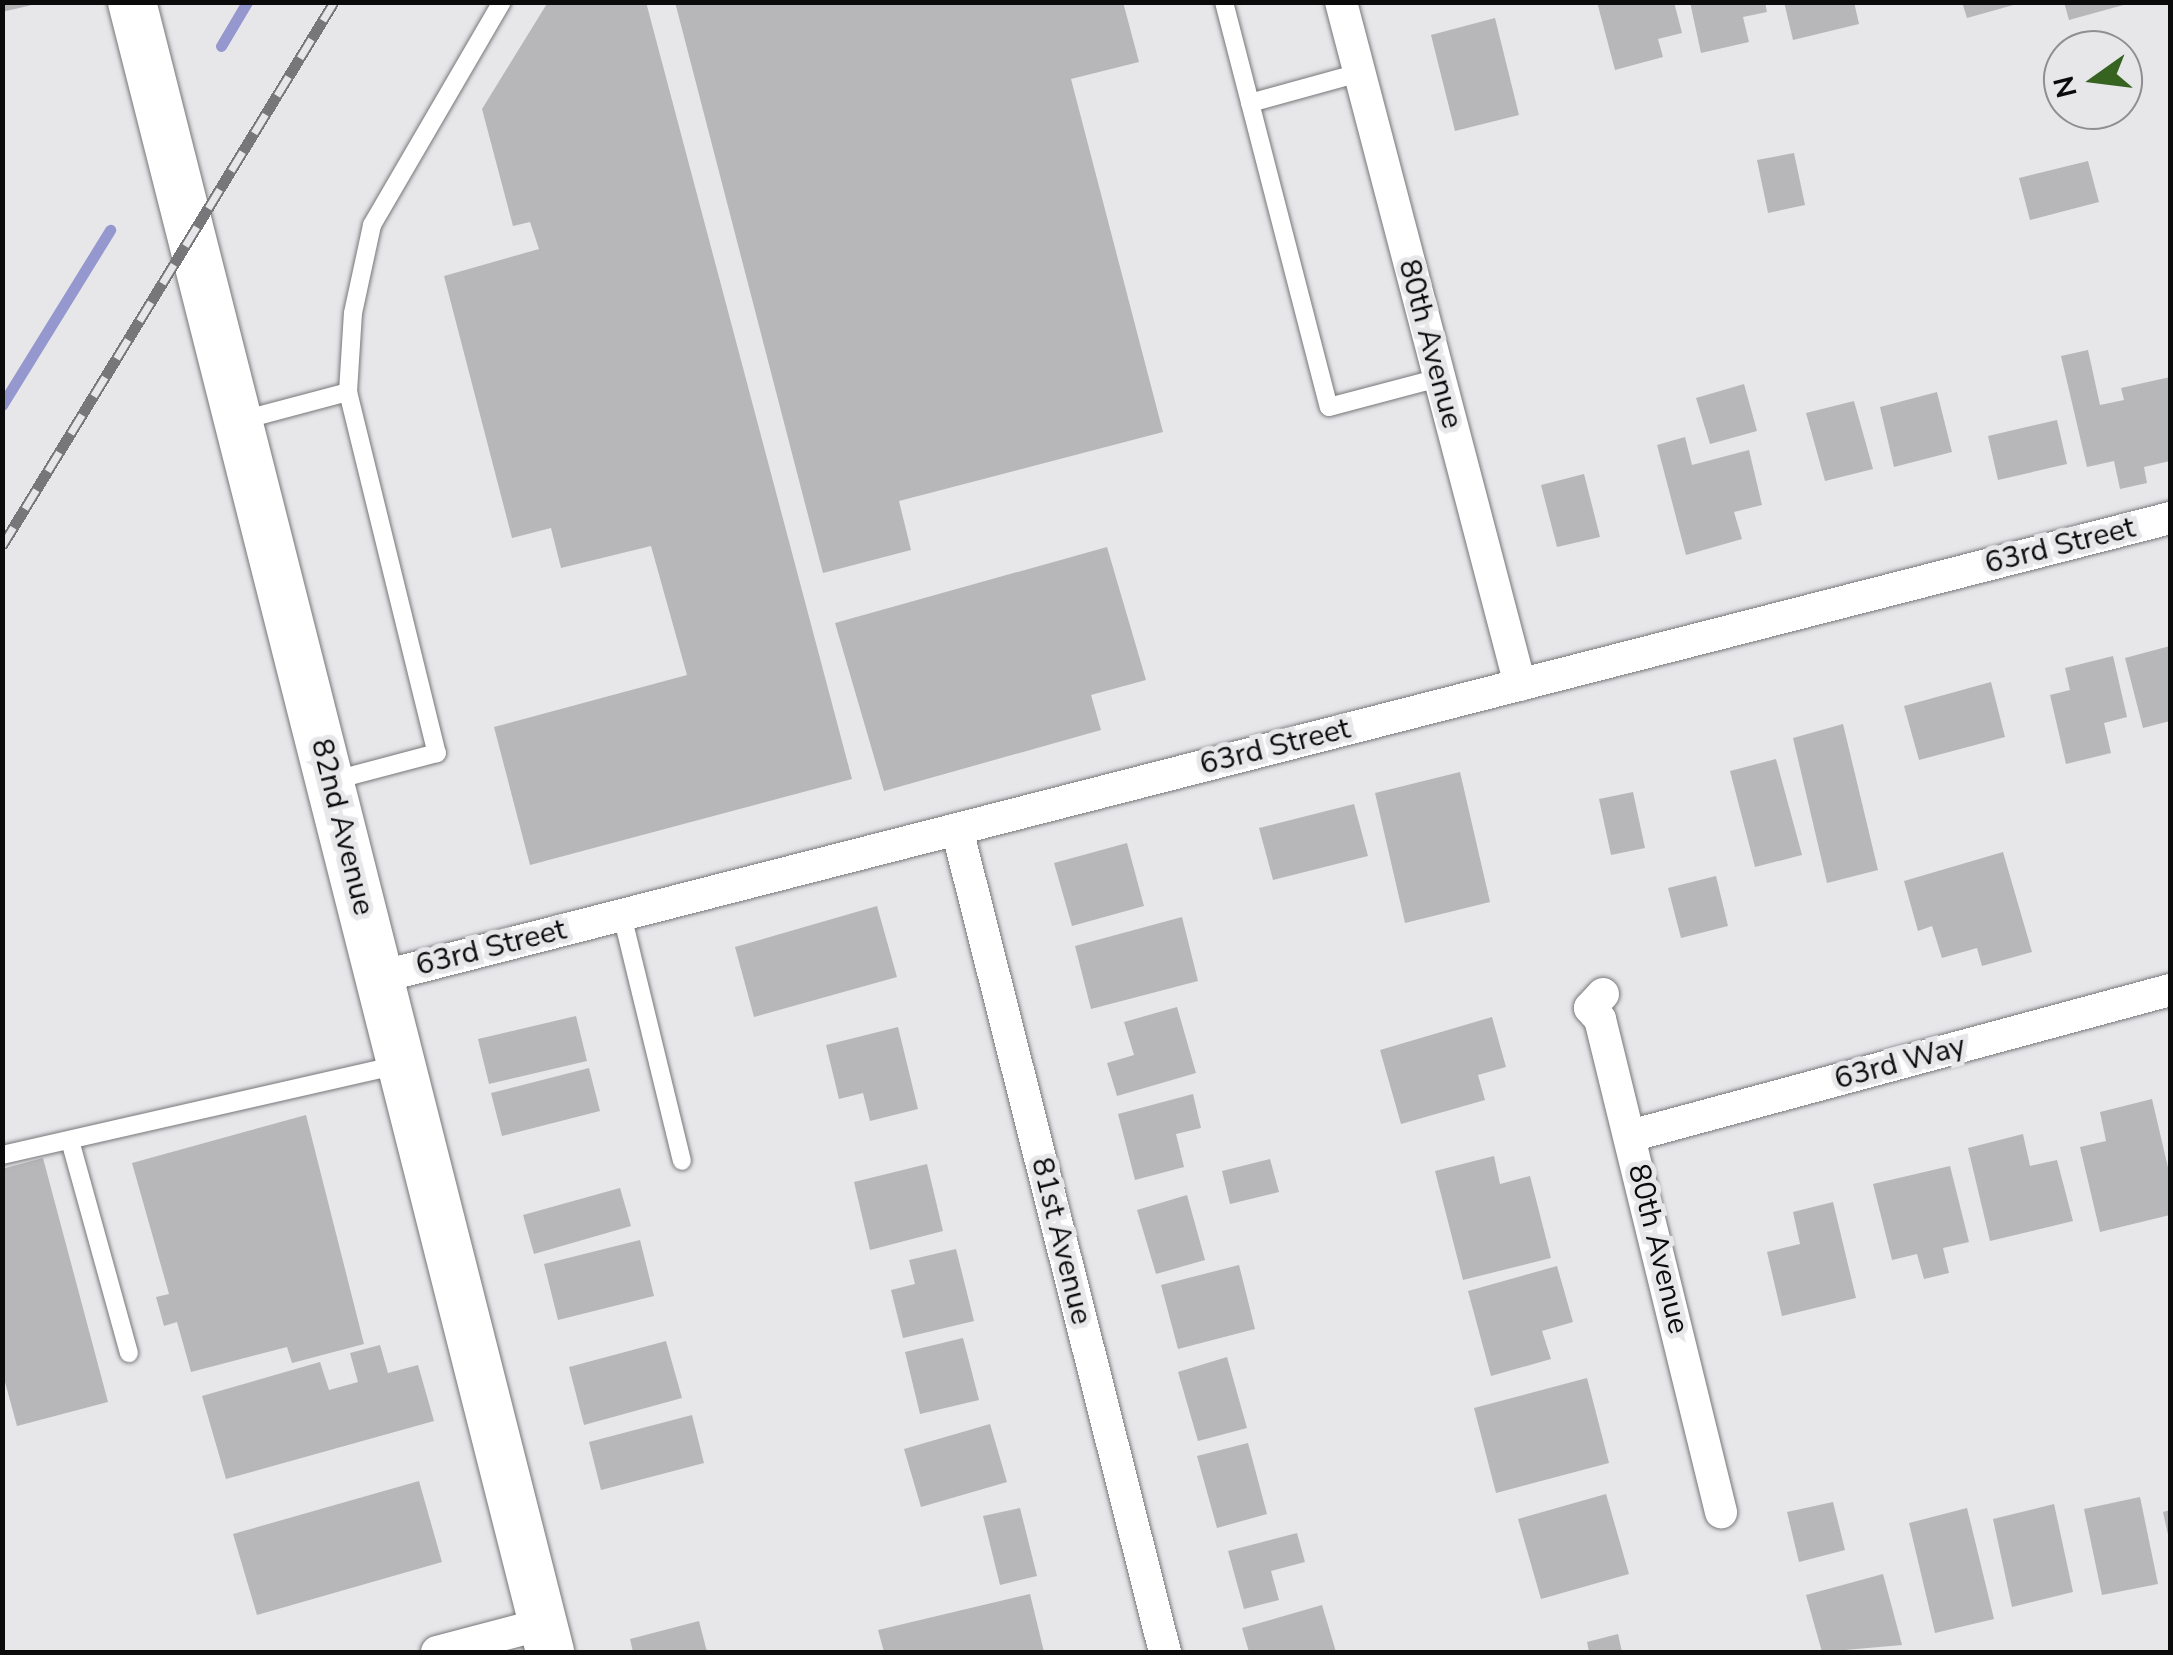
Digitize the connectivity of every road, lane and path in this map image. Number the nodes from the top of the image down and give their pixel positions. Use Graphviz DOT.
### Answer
graph roads {
  1 [pos="132,2"];
  2 [pos="502,2"];
  3 [pos="1224,2"];
  4 [pos="1341,2"];
  5 [pos="1359,73"];
  6 [pos="1250,103"];
  7 [pos="1439,378"];
  8 [pos="348,392"];
  9 [pos="238,422"];
  10 [pos="2170,518"];
  11 [pos="1520,685"];
  12 [pos="330,781"];
  13 [pos="957,829"];
  14 [pos="622,914"];
  15 [pos="380,977"];
  16 [pos="2170,990"];
  17 [pos="1603,994"];
  18 [pos="402,1064"];
  19 [pos="1630,1136"];
  20 [pos="70,1144"];
  21 [pos="2,1155"];
  22 [pos="682,1161"];
  23 [pos="128,1352"];
  24 [pos="1721,1512"];
  25 [pos="547,1638"];
  26 [pos="437,1652"];
  27 [pos="1165,1652"];
  1 -- 9 [label="street, 82nd Avenue"];
  2 -- 8 [label="lane"];
  3 -- 6 [label="lane"];
  4 -- 5 [label="street, 80th Avenue"];
  5 -- 6 [label="lane"];
  5 -- 7 [label="street, 80th Avenue"];
  6 -- 7 [label="lane"];
  7 -- 11 [label="street, 80th Avenue"];
  8 -- 9 [label="lane"];
  8 -- 12 [label="lane"];
  9 -- 12 [label="street, 82nd Avenue"];
  10 -- 11 [label="street, 63rd Street"];
  11 -- 13 [label="street, 63rd Street"];
  12 -- 15 [label="street, 82nd Avenue"];
  13 -- 14 [label="street, 63rd Street"];
  13 -- 27 [label="street, 81st Avenue"];
  14 -- 15 [label="street, 63rd Street"];
  14 -- 22 [label="lane"];
  15 -- 18 [label="street, 82nd Avenue"];
  16 -- 19 [label="street, 63rd Way"];
  17 -- 19 [label="street, 80th Avenue"];
  18 -- 20 [label="lane"];
  18 -- 25 [label="street, 82nd Avenue"];
  19 -- 24 [label="street, 80th Avenue"];
  20 -- 21 [label="lane"];
  20 -- 23 [label="lane"];
  25 -- 26 [label="street"];
}
